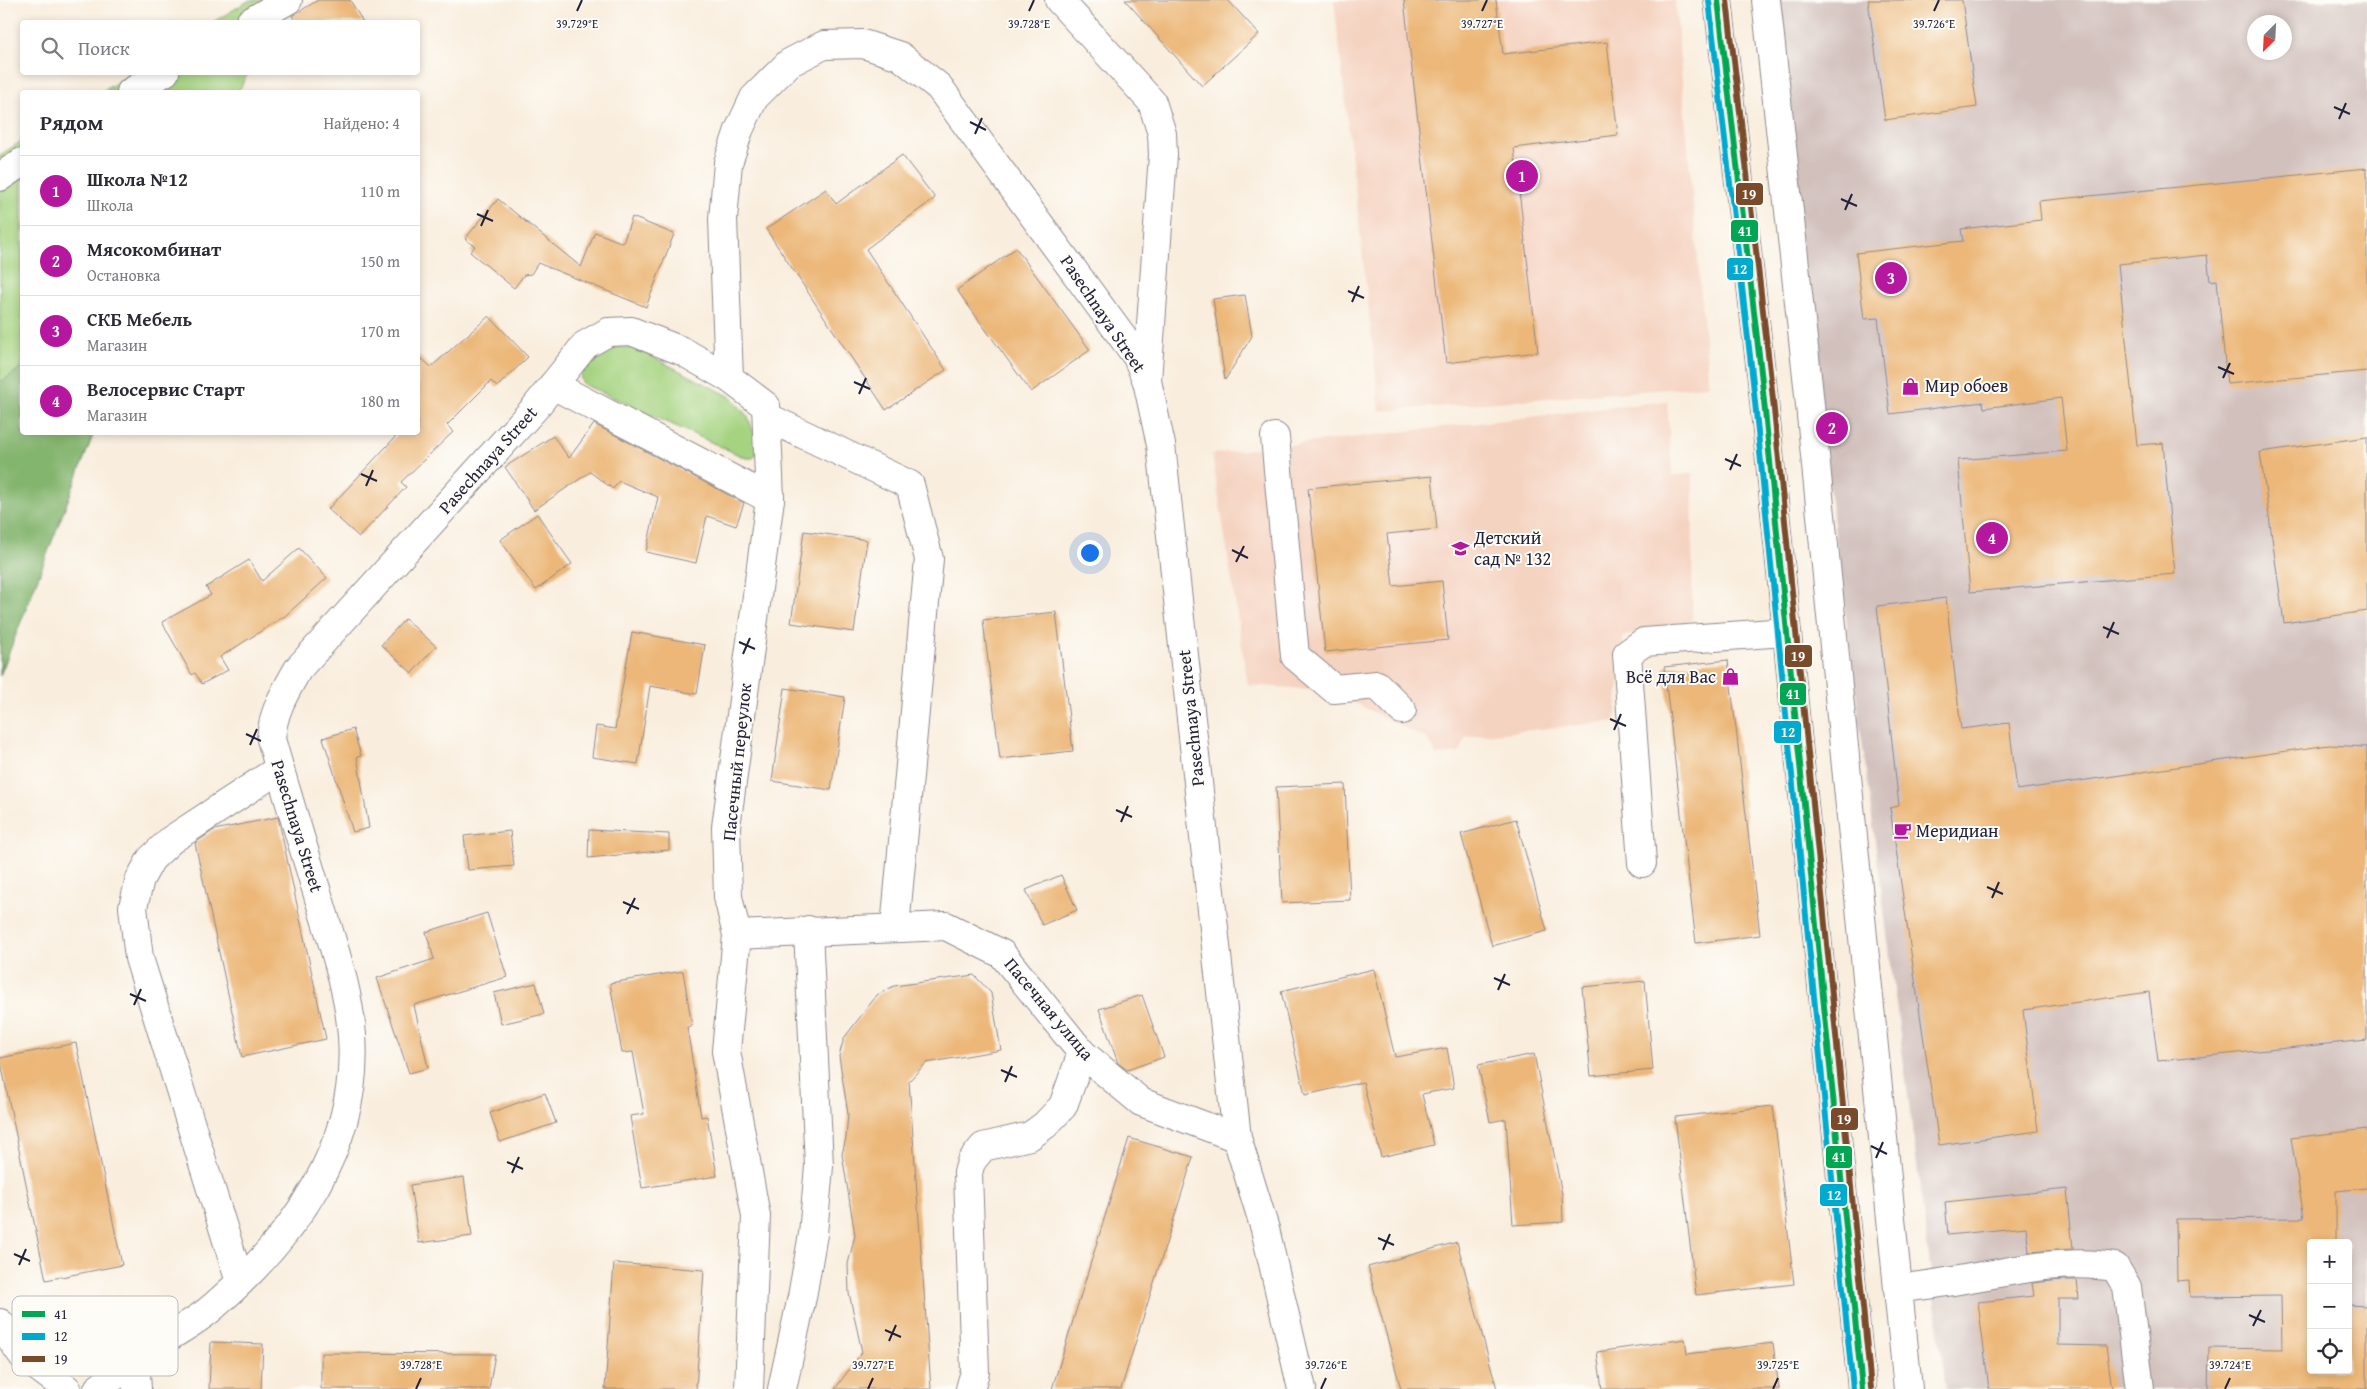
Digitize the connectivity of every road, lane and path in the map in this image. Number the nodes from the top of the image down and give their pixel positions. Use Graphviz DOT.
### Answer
graph roads {
  1 [pos="288,0"];
  2 [pos="1059,0"];
  3 [pos="1718,0"];
  4 [pos="1766,0"];
  5 [pos="253,20"];
  6 [pos="160,75"];
  7 [pos="134,90"];
  8 [pos="20,163"];
  9 [pos="0,177"];
  10 [pos="729,378"];
  11 [pos="1147,381"];
  12 [pos="552,385"];
  13 [pos="767,417"];
  14 [pos="1275,437"];
  15 [pos="770,499"];
  16 [pos="1787,632"];
  17 [pos="1402,710"];
  18 [pos="279,769"];
  19 [pos="1642,863"];
  20 [pos="895,928"];
  21 [pos="808,930"];
  22 [pos="738,935"];
  23 [pos="1082,1053"];
  24 [pos="1236,1138"];
  25 [pos="240,1282"];
  26 [pos="1898,1288"];
  27 [pos="0,1323"];
  28 [pos="178,1331"];
  29 [pos="12,1340"];
  30 [pos="50,1376"];
  31 [pos="115,1376"];
  32 [pos="125,1376"];
  33 [pos="136,1376"];
  34 [pos="67,1389"];
  35 [pos="98,1389"];
  36 [pos="116,1389"];
  37 [pos="137,1389"];
  38 [pos="749,1389"];
  39 [pos="782,1389"];
  40 [pos="970,1389"];
  41 [pos="1302,1389"];
  42 [pos="1862,1389"];
  43 [pos="1908,1389"];
  44 [pos="2140,1389"];
  1 -- 5 [label="street"];
  2 -- 11 [label="street"];
  3 -- 16 [label="street"];
  4 -- 26 [label="street"];
  6 -- 7 [label="street"];
  8 -- 9 [label="street"];
  10 -- 11 [label="street, Pasechnaya Street"];
  10 -- 12 [label="street, Pasechnaya Street"];
  10 -- 13 [label="street, Pasechnaya Street"];
  11 -- 24 [label="street, Pasechnaya Street"];
  12 -- 15 [label="street"];
  12 -- 18 [label="street, Pasechnaya Street"];
  13 -- 15 [label="street, Пасечный переулок"];
  13 -- 20 [label="street"];
  14 -- 17 [label="street"];
  15 -- 22 [label="street, Пасечный переулок"];
  16 -- 19 [label="street"];
  16 -- 42 [label="street"];
  18 -- 25 [label="street, Pasechnaya Street"];
  18 -- 25 [label="street"];
  20 -- 22 [label="street, Пасечная улица"];
  20 -- 23 [label="street, Пасечная улица"];
  21 -- 39 [label="street"];
  22 -- 38 [label="street, Пасечный переулок"];
  23 -- 24 [label="street, Пасечная улица"];
  23 -- 40 [label="street"];
  24 -- 41 [label="street"];
  25 -- 28 [label="street, Pasechnaya Street"];
  26 -- 43 [label="street"];
  26 -- 44 [label="street"];
  27 -- 29 [label="street"];
  30 -- 34 [label="street"];
  31 -- 35 [label="street, Pasechnaya Street"];
  32 -- 36 [label="street"];
  33 -- 37 [label="street"];
}
